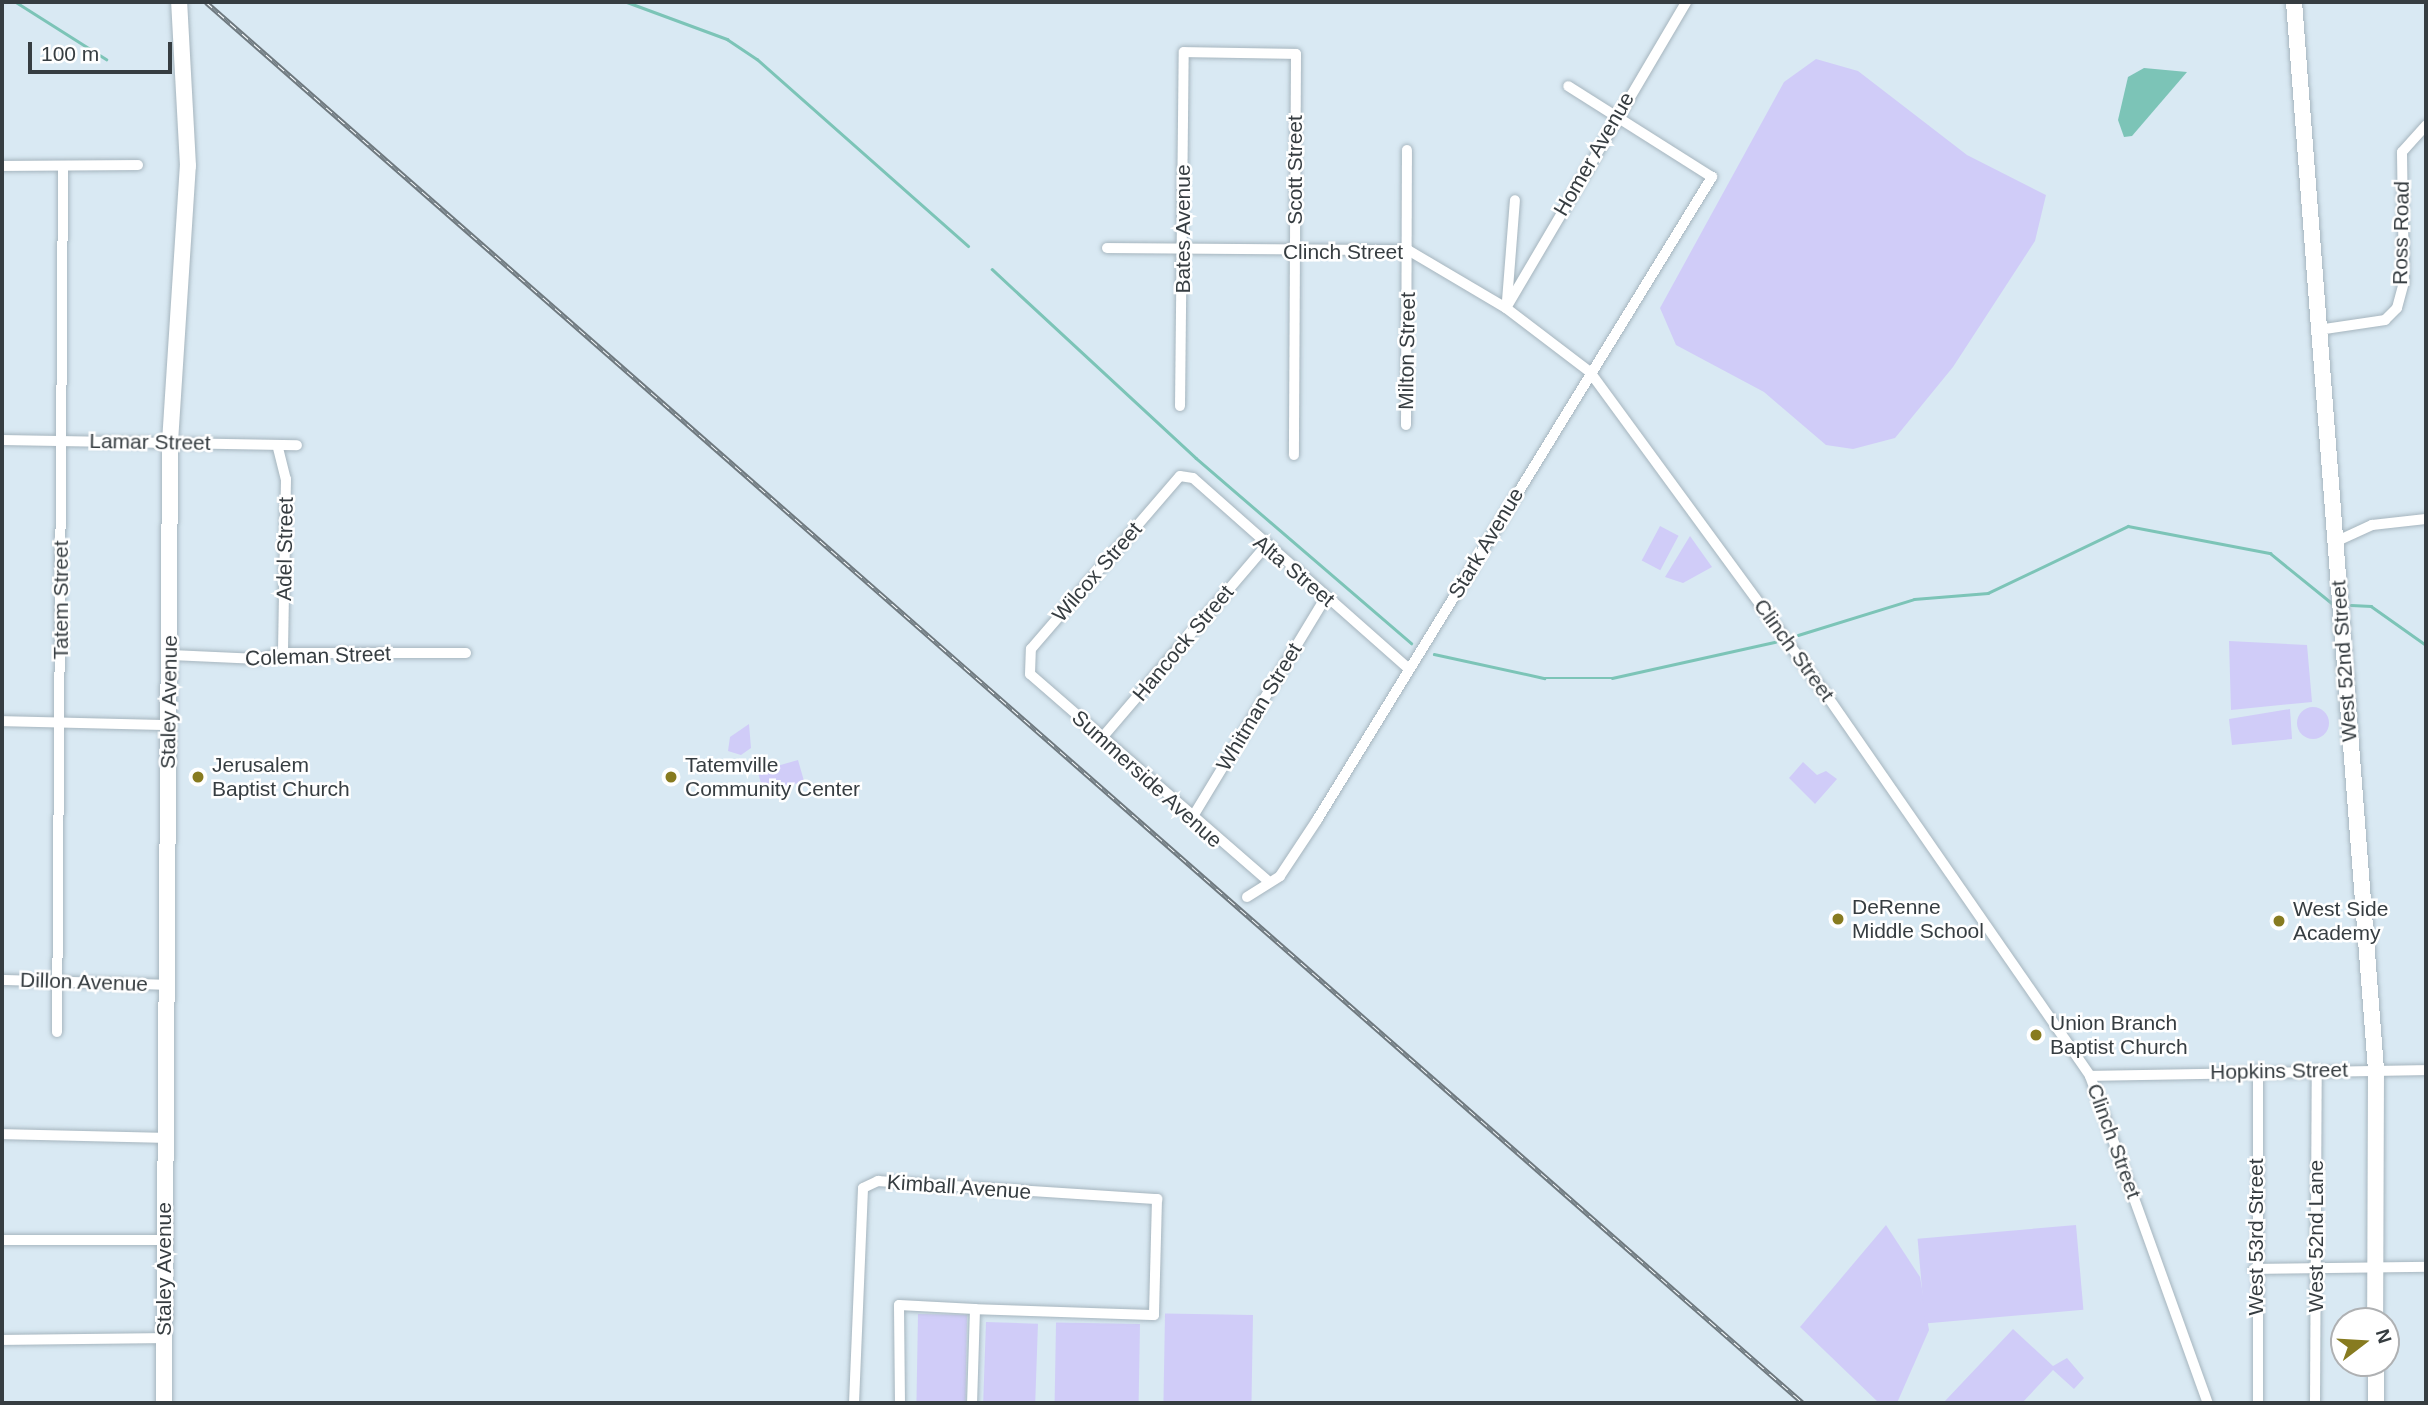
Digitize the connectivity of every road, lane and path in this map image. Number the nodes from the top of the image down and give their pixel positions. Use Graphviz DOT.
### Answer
graph roads {
  1 [pos="179,2"];
  2 [pos="1686,2"];
  3 [pos="2294,2"];
  4 [pos="1184,52"];
  5 [pos="1568,86"];
  6 [pos="1614,118"];
  7 [pos="2426,125"];
  8 [pos="1406,150"];
  9 [pos="138,164"];
  10 [pos="2,166"];
  11 [pos="63,167"];
  12 [pos="1515,200"];
  13 [pos="1107,248"];
  14 [pos="1181,248"];
  15 [pos="1408,250"];
  16 [pos="1295,253"];
  17 [pos="1506,308"];
  18 [pos="2318,330"];
  19 [pos="1591,372"];
  20 [pos="1180,406"];
  21 [pos="1406,425"];
  22 [pos="2,440"];
  23 [pos="62,440"];
  24 [pos="170,442"];
  25 [pos="297,445"];
  26 [pos="278,448"];
  27 [pos="1294,455"];
  28 [pos="1180,476"];
  29 [pos="2426,519"];
  30 [pos="2336,542"];
  31 [pos="1265,547"];
  32 [pos="1326,597"];
  33 [pos="283,653"];
  34 [pos="466,653"];
  35 [pos="171,655"];
  36 [pos="1409,669"];
  37 [pos="1030,674"];
  38 [pos="2,721"];
  39 [pos="61,722"];
  40 [pos="168,725"];
  41 [pos="1101,738"];
  42 [pos="1192,818"];
  43 [pos="1267,880"];
  44 [pos="1247,897"];
  45 [pos="2,980"];
  46 [pos="57,981"];
  47 [pos="167,985"];
  48 [pos="57,1032"];
  49 [pos="2376,1069"];
  50 [pos="2258,1070"];
  51 [pos="2317,1070"];
  52 [pos="2426,1070"];
  53 [pos="2090,1076"];
  54 [pos="2,1134"];
  55 [pos="165,1138"];
  56 [pos="2,1240"];
  57 [pos="164,1240"];
  58 [pos="2426,1267"];
  59 [pos="2316,1268"];
  60 [pos="2375,1268"];
  61 [pos="2254,1269"];
  62 [pos="2375,1307"];
  63 [pos="975,1309"];
  64 [pos="165,1338"];
  65 [pos="2,1340"];
  66 [pos="2376,1377"];
  67 [pos="164,1403"];
  68 [pos="854,1403"];
  69 [pos="900,1403"];
  70 [pos="972,1403"];
  71 [pos="2208,1403"];
  72 [pos="2258,1403"];
  73 [pos="2315,1403"];
  74 [pos="2376,1403"];
  1 -- 24 [label="street, Staley Avenue"];
  2 -- 6 [label="street, Homer Avenue"];
  3 -- 18 [label="street, West 52nd Street"];
  4 -- 14 [label="street, Bates Avenue"];
  4 -- 16 [label="street, Scott Street"];
  5 -- 6 [label="street"];
  6 -- 17 [label="street, Homer Avenue"];
  6 -- 19 [label="street, Stark Avenue"];
  7 -- 18 [label="street, Ross Road"];
  8 -- 15 [label="street, Milton Street"];
  9 -- 11 [label="street"];
  10 -- 11 [label="street"];
  11 -- 23 [label="street, Tatem Street"];
  12 -- 17 [label="street"];
  13 -- 14 [label="street, Clinch Street"];
  14 -- 16 [label="street, Clinch Street"];
  14 -- 20 [label="street, Bates Avenue"];
  15 -- 16 [label="street, Clinch Street"];
  15 -- 17 [label="street, Clinch Street"];
  15 -- 21 [label="street, Milton Street"];
  16 -- 27 [label="street, Scott Street"];
  17 -- 19 [label="street, Clinch Street"];
  18 -- 30 [label="street, West 52nd Street"];
  19 -- 36 [label="street, Stark Avenue"];
  19 -- 53 [label="street, Clinch Street"];
  22 -- 23 [label="street, Lamar Street"];
  23 -- 24 [label="street, Lamar Street"];
  23 -- 39 [label="street, Tatem Street"];
  24 -- 26 [label="street, Lamar Street"];
  24 -- 35 [label="street, Staley Avenue"];
  25 -- 26 [label="street, Lamar Street"];
  26 -- 33 [label="street, Adel Street"];
  28 -- 31 [label="street, Alta Street"];
  28 -- 37 [label="street, Wilcox Street"];
  29 -- 30 [label="street"];
  30 -- 49 [label="street, West 52nd Street"];
  31 -- 32 [label="street, Alta Street"];
  31 -- 41 [label="street, Hancock Street"];
  32 -- 36 [label="street, Alta Street"];
  32 -- 42 [label="street, Whitman Street"];
  33 -- 34 [label="street, Coleman Street"];
  33 -- 35 [label="street, Coleman Street"];
  35 -- 40 [label="street, Staley Avenue"];
  36 -- 43 [label="street, Stark Avenue"];
  37 -- 41 [label="street, Summerside Avenue"];
  38 -- 39 [label="street"];
  39 -- 40 [label="street"];
  39 -- 46 [label="street, Tatem Street"];
  40 -- 47 [label="street, Staley Avenue"];
  41 -- 42 [label="street, Summerside Avenue"];
  42 -- 43 [label="street, Summerside Avenue"];
  43 -- 44 [label="street, Stark Avenue"];
  45 -- 46 [label="street, Dillon Avenue"];
  46 -- 47 [label="street, Dillon Avenue"];
  46 -- 48 [label="street, Tatem Street"];
  47 -- 55 [label="street, Staley Avenue"];
  49 -- 51 [label="street, Hopkins Street"];
  49 -- 52 [label="street, Hopkins Street"];
  49 -- 60 [label="street, West 52nd Street"];
  50 -- 51 [label="street, Hopkins Street"];
  50 -- 53 [label="street, Hopkins Street"];
  50 -- 61 [label="street, West 53rd Street"];
  51 -- 59 [label="street, West 52nd Lane"];
  53 -- 71 [label="street, Clinch Street"];
  54 -- 55 [label="street"];
  55 -- 57 [label="street, Staley Avenue"];
  56 -- 57 [label="street"];
  57 -- 64 [label="street, Staley Avenue"];
  58 -- 60 [label="street"];
  59 -- 60 [label="street"];
  59 -- 61 [label="street"];
  59 -- 73 [label="street, West 52nd Lane"];
  60 -- 62 [label="street, West 52nd Street"];
  61 -- 72 [label="street, West 53rd Street"];
  63 -- 68 [label="street, Kimball Avenue"];
  63 -- 69 [label="street"];
  63 -- 70 [label="street"];
  64 -- 65 [label="street"];
  64 -- 67 [label="street, Staley Avenue"];
  66 -- 74 [label="street"];
}
